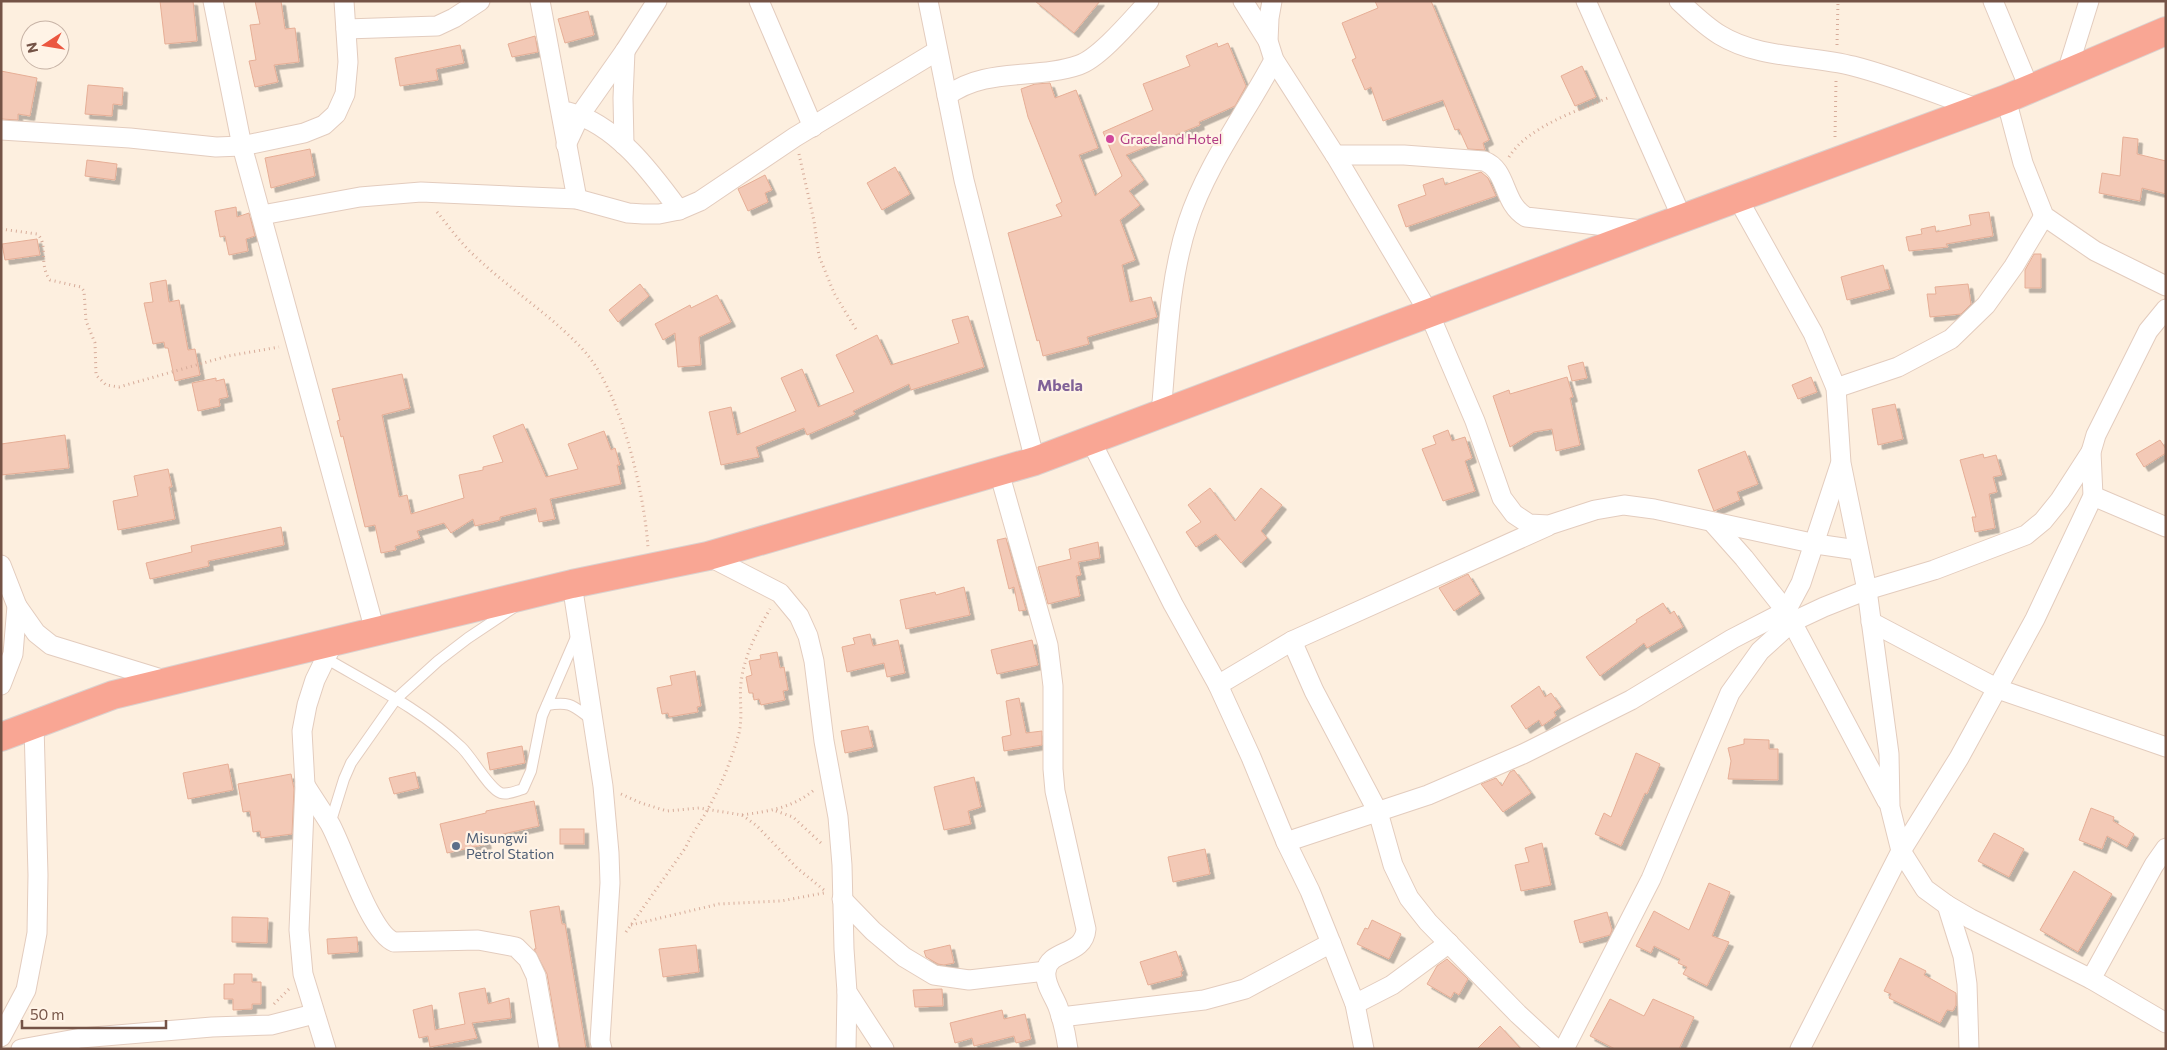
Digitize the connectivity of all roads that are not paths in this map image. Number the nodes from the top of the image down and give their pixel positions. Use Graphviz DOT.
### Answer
graph roads {
  1 [pos="213,1"];
  2 [pos="344,1"];
  3 [pos="480,1"];
  4 [pos="540,1"];
  5 [pos="657,1"];
  6 [pos="759,1"];
  7 [pos="928,1"];
  8 [pos="1149,1"];
  9 [pos="1243,1"];
  10 [pos="1272,1"];
  11 [pos="1586,1"];
  12 [pos="1679,1"];
  13 [pos="1993,1"];
  14 [pos="2089,1"];
  15 [pos="346,29"];
  16 [pos="2166,31"];
  17 [pos="1268,42"];
  18 [pos="625,51"];
  19 [pos="937,51"];
  20 [pos="1274,60"];
  21 [pos="2066,75"];
  22 [pos="2018,94"];
  23 [pos="947,96"];
  24 [pos="1979,109"];
  25 [pos="559,110"];
  26 [pos="580,115"];
  27 [pos="813,126"];
  28 [pos="1,130"];
  29 [pos="566,145"];
  30 [pos="624,145"];
  31 [pos="242,146"];
  32 [pos="1335,155"];
  33 [pos="577,199"];
  34 [pos="1738,199"];
  35 [pos="679,210"];
  36 [pos="262,215"];
  37 [pos="2044,216"];
  38 [pos="1682,218"];
  39 [pos="1648,231"];
  40 [pos="2166,286"];
  41 [pos="2166,309"];
  42 [pos="1429,313"];
  43 [pos="1836,388"];
  44 [pos="1161,414"];
  45 [pos="1092,441"];
  46 [pos="2091,452"];
  47 [pos="1035,461"];
  48 [pos="1841,463"];
  49 [pos="999,472"];
  50 [pos="2093,496"];
  51 [pos="1712,522"];
  52 [pos="1549,526"];
  53 [pos="2166,526"];
  54 [pos="1816,544"];
  55 [pos="1858,550"];
  56 [pos="708,556"];
  57 [pos="1,565"];
  58 [pos="572,584"];
  59 [pos="1867,590"];
  60 [pos="534,593"];
  61 [pos="17,606"];
  62 [pos="1789,616"];
  63 [pos="1871,622"];
  64 [pos="578,631"];
  65 [pos="374,632"];
  66 [pos="1292,641"];
  67 [pos="331,650"];
  68 [pos="169,681"];
  69 [pos="1,685"];
  70 [pos="1218,685"];
  71 [pos="1998,689"];
  72 [pos="396,699"];
  73 [pos="547,705"];
  74 [pos="591,720"];
  75 [pos="34,725"];
  76 [pos="1,737"];
  77 [pos="2166,747"];
  78 [pos="305,785"];
  79 [pos="1890,807"];
  80 [pos="1378,812"];
  81 [pos="330,824"];
  82 [pos="1286,842"];
  83 [pos="2166,848"];
  84 [pos="1900,851"];
  85 [pos="842,898"];
  86 [pos="1947,905"];
  87 [pos="1449,943"];
  88 [pos="1331,944"];
  89 [pos="1046,971"];
  90 [pos="2091,980"];
  91 [pos="847,992"];
  92 [pos="1355,1004"];
  93 [pos="314,1014"];
  94 [pos="1061,1017"];
  95 [pos="2166,1023"];
  96 [pos="1,1037"];
  97 [pos="21,1049"];
  98 [pos="326,1049"];
  99 [pos="549,1049"];
  100 [pos="602,1049"];
  101 [pos="846,1049"];
  102 [pos="884,1049"];
  103 [pos="1068,1049"];
  104 [pos="1364,1049"];
  105 [pos="1556,1049"];
  106 [pos="1564,1049"];
  107 [pos="1800,1049"];
  108 [pos="1969,1049"];
  1 -- 31 [label="street"];
  2 -- 15 [label="street"];
  3 -- 15 [label="street"];
  4 -- 25 [label="street"];
  5 -- 18 [label="street"];
  6 -- 27 [label="street"];
  7 -- 19 [label="street"];
  8 -- 23 [label="street"];
  9 -- 17 [label="street"];
  10 -- 17 [label="street"];
  11 -- 38 [label="street"];
  12 -- 24 [label="street"];
  13 -- 22 [label="street"];
  14 -- 21 [label="street"];
  15 -- 31 [label="street"];
  16 -- 21 [label="highway"];
  17 -- 20 [label="street"];
  18 -- 26 [label="street"];
  18 -- 30 [label="street"];
  19 -- 23 [label="street"];
  19 -- 27 [label="street"];
  20 -- 32 [label="street"];
  20 -- 44 [label="street"];
  21 -- 22 [label="highway"];
  22 -- 24 [label="highway"];
  22 -- 37 [label="street"];
  23 -- 47 [label="street"];
  24 -- 34 [label="highway"];
  25 -- 26 [label="street"];
  25 -- 29 [label="street"];
  26 -- 29 [label="street"];
  26 -- 30 [label="street"];
  27 -- 35 [label="street"];
  28 -- 31 [label="street"];
  29 -- 33 [label="street"];
  30 -- 35 [label="street"];
  31 -- 36 [label="street"];
  32 -- 39 [label="street"];
  32 -- 42 [label="street"];
  33 -- 35 [label="street"];
  33 -- 36 [label="street"];
  34 -- 38 [label="highway"];
  34 -- 43 [label="street"];
  36 -- 65 [label="street"];
  37 -- 40 [label="street"];
  37 -- 43 [label="street"];
  38 -- 39 [label="highway"];
  39 -- 42 [label="highway"];
  41 -- 46 [label="street"];
  42 -- 44 [label="highway"];
  42 -- 52 [label="street"];
  43 -- 48 [label="street"];
  44 -- 45 [label="highway"];
  45 -- 47 [label="highway"];
  45 -- 70 [label="street"];
  46 -- 50 [label="street"];
  46 -- 59 [label="street"];
  47 -- 49 [label="highway"];
  48 -- 54 [label="street"];
  48 -- 55 [label="street"];
  49 -- 56 [label="highway"];
  49 -- 89 [label="street"];
  50 -- 53 [label="street"];
  50 -- 71 [label="street"];
  51 -- 52 [label="street"];
  51 -- 54 [label="street"];
  51 -- 62 [label="street"];
  52 -- 66 [label="street"];
  54 -- 55 [label="street"];
  54 -- 62 [label="street"];
  55 -- 59 [label="street"];
  56 -- 58 [label="highway"];
  56 -- 85 [label="street"];
  57 -- 61 [label="street"];
  58 -- 60 [label="highway"];
  58 -- 64 [label="street"];
  59 -- 62 [label="street"];
  59 -- 63 [label="street"];
  60 -- 65 [label="highway"];
  60 -- 72 [label="lane"];
  61 -- 68 [label="street"];
  61 -- 69 [label="street"];
  62 -- 79 [label="street"];
  62 -- 80 [label="street"];
  62 -- 106 [label="street"];
  63 -- 71 [label="street"];
  63 -- 79 [label="street"];
  64 -- 73 [label="lane"];
  64 -- 74 [label="street"];
  65 -- 67 [label="highway"];
  66 -- 70 [label="street"];
  66 -- 80 [label="street"];
  67 -- 68 [label="highway"];
  67 -- 72 [label="lane"];
  67 -- 78 [label="street"];
  68 -- 75 [label="highway"];
  70 -- 82 [label="street"];
  71 -- 77 [label="street"];
  71 -- 84 [label="street"];
  72 -- 73 [label="lane"];
  72 -- 81 [label="lane"];
  73 -- 74 [label="lane"];
  74 -- 100 [label="street"];
  75 -- 76 [label="highway"];
  75 -- 96 [label="street"];
  78 -- 81 [label="street"];
  78 -- 93 [label="street"];
  79 -- 84 [label="street"];
  80 -- 82 [label="street"];
  80 -- 87 [label="street"];
  81 -- 99 [label="street"];
  82 -- 88 [label="street"];
  83 -- 90 [label="street"];
  84 -- 86 [label="street"];
  84 -- 107 [label="street"];
  85 -- 89 [label="street"];
  85 -- 91 [label="street"];
  86 -- 90 [label="street"];
  86 -- 108 [label="street"];
  87 -- 92 [label="street"];
  87 -- 105 [label="street"];
  88 -- 92 [label="street"];
  88 -- 94 [label="street"];
  89 -- 94 [label="street"];
  90 -- 95 [label="street"];
  91 -- 101 [label="street"];
  91 -- 102 [label="street"];
  92 -- 104 [label="street"];
  93 -- 97 [label="street"];
  93 -- 98 [label="street"];
  94 -- 103 [label="street"];
}
